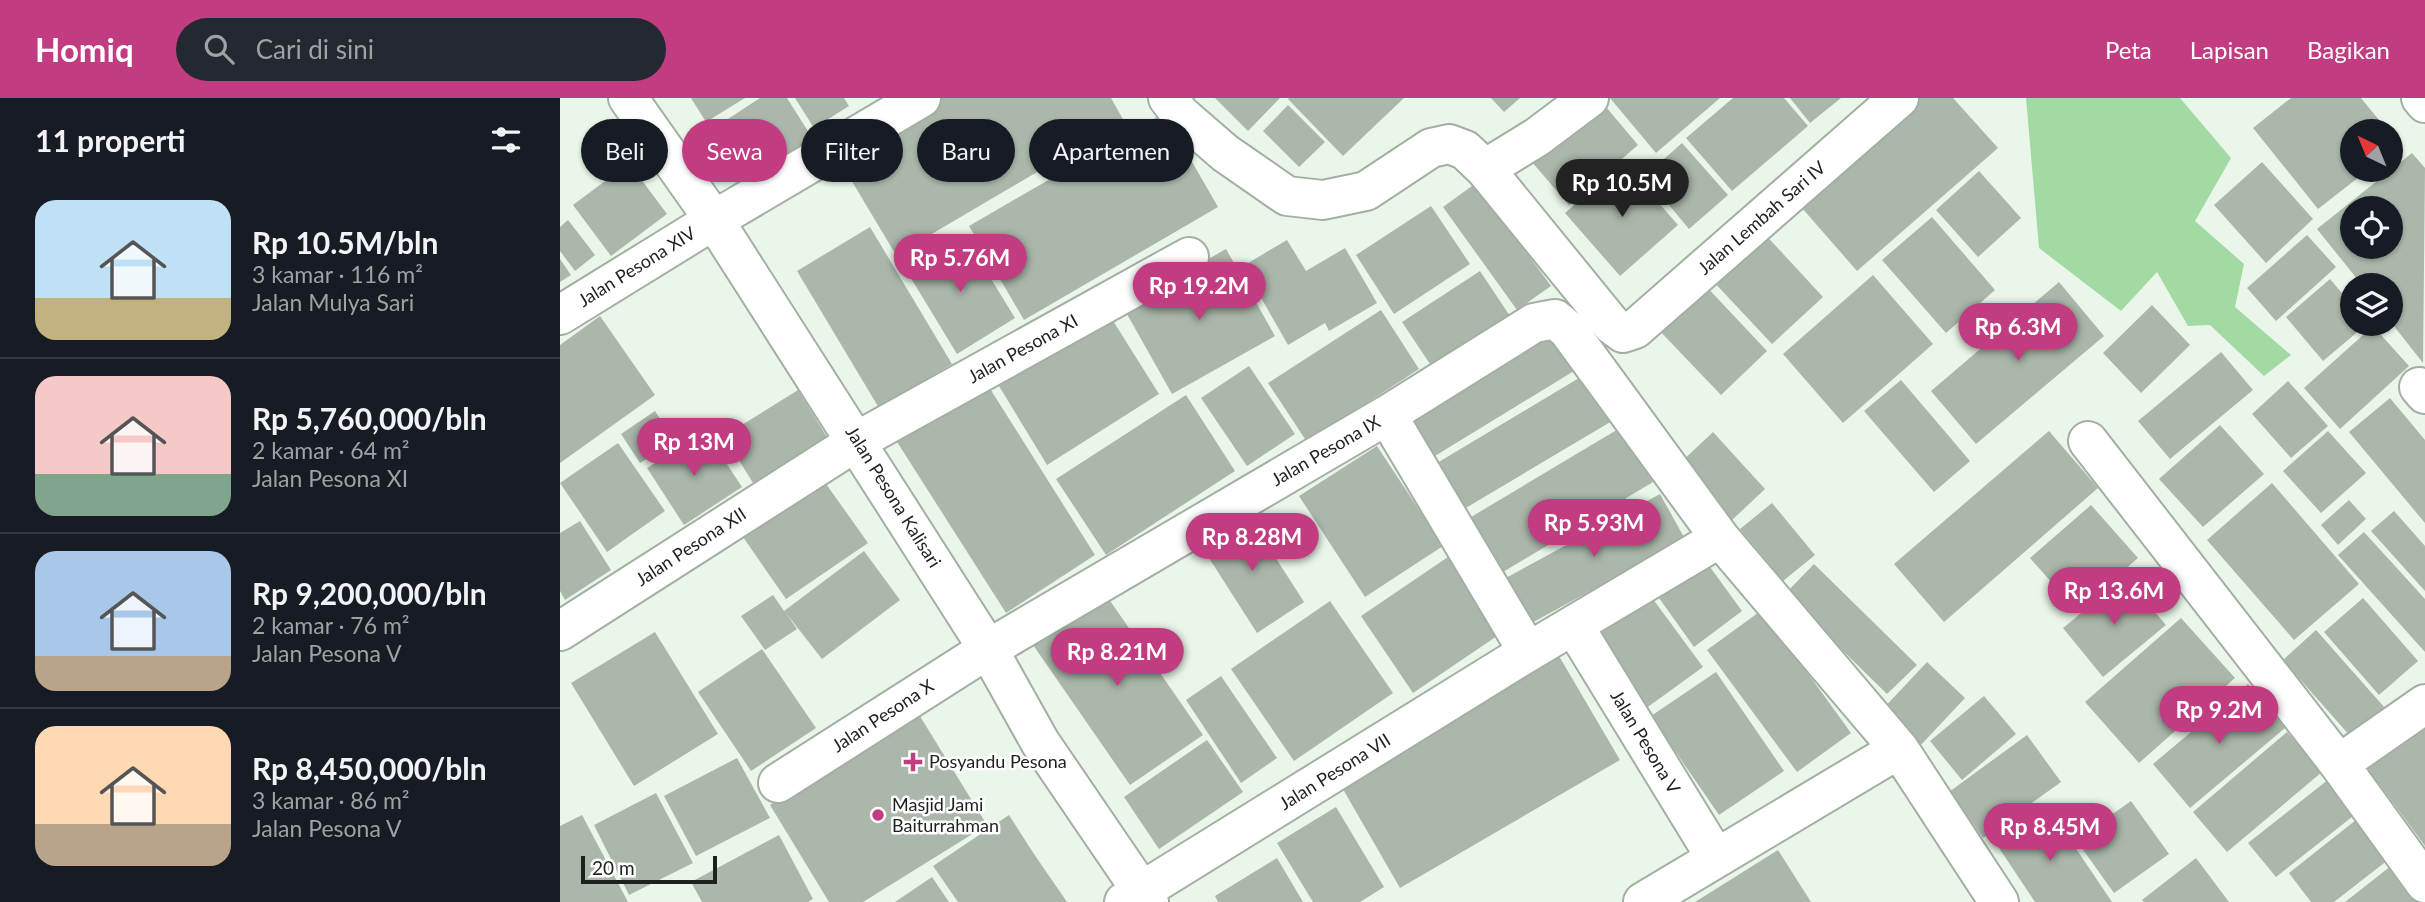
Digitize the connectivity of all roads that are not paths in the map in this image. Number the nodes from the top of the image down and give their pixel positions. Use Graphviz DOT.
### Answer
graph roads {
  1 [pos="628,98"];
  2 [pos="921,98"];
  3 [pos="1168,98"];
  4 [pos="1589,98"];
  5 [pos="1899,98"];
  6 [pos="2421,98"];
  7 [pos="2425,103"];
  8 [pos="1485,169"];
  9 [pos="714,220"];
  10 [pos="1189,257"];
  11 [pos="560,315"];
  12 [pos="1387,415"];
  13 [pos="857,441"];
  14 [pos="2088,441"];
  15 [pos="1720,538"];
  16 [pos="1574,626"];
  17 [pos="560,631"];
  18 [pos="988,649"];
  19 [pos="1528,652"];
  20 [pos="2425,704"];
  21 [pos="1899,749"];
  22 [pos="2339,764"];
  23 [pos="778,783"];
  24 [pos="1716,858"];
  25 [pos="2425,883"];
  26 [pos="1138,898"];
  27 [pos="1643,902"];
  28 [pos="1999,902"];
  1 -- 9 [label="street, Jalan Pesona Kalisari"];
  2 -- 9 [label="street, Jalan Pesona XIV"];
  3 -- 8 [label="street"];
  4 -- 8 [label="street"];
  5 -- 8 [label="street, Jalan Lembah Sari IV"];
  6 -- 7 [label="street"];
  9 -- 11 [label="street, Jalan Pesona XIV"];
  9 -- 13 [label="street, Jalan Pesona Kalisari"];
  10 -- 13 [label="street, Jalan Pesona XI"];
  12 -- 15 [label="street, Jalan Pesona IX"];
  12 -- 18 [label="street, Jalan Pesona IX"];
  12 -- 19 [label="street"];
  13 -- 17 [label="street, Jalan Pesona XII"];
  13 -- 18 [label="street, Jalan Pesona Kalisari"];
  14 -- 22 [label="street"];
  15 -- 16 [label="street, Jalan Pesona VII"];
  15 -- 21 [label="street"];
  16 -- 19 [label="street, Jalan Pesona VII"];
  16 -- 24 [label="street, Jalan Pesona V"];
  18 -- 23 [label="street, Jalan Pesona X"];
  18 -- 26 [label="street, Jalan Pesona Kalisari"];
  19 -- 26 [label="street, Jalan Pesona VII"];
  20 -- 22 [label="street"];
  21 -- 24 [label="street"];
  21 -- 28 [label="street"];
  22 -- 25 [label="street"];
  24 -- 27 [label="street"];
}
